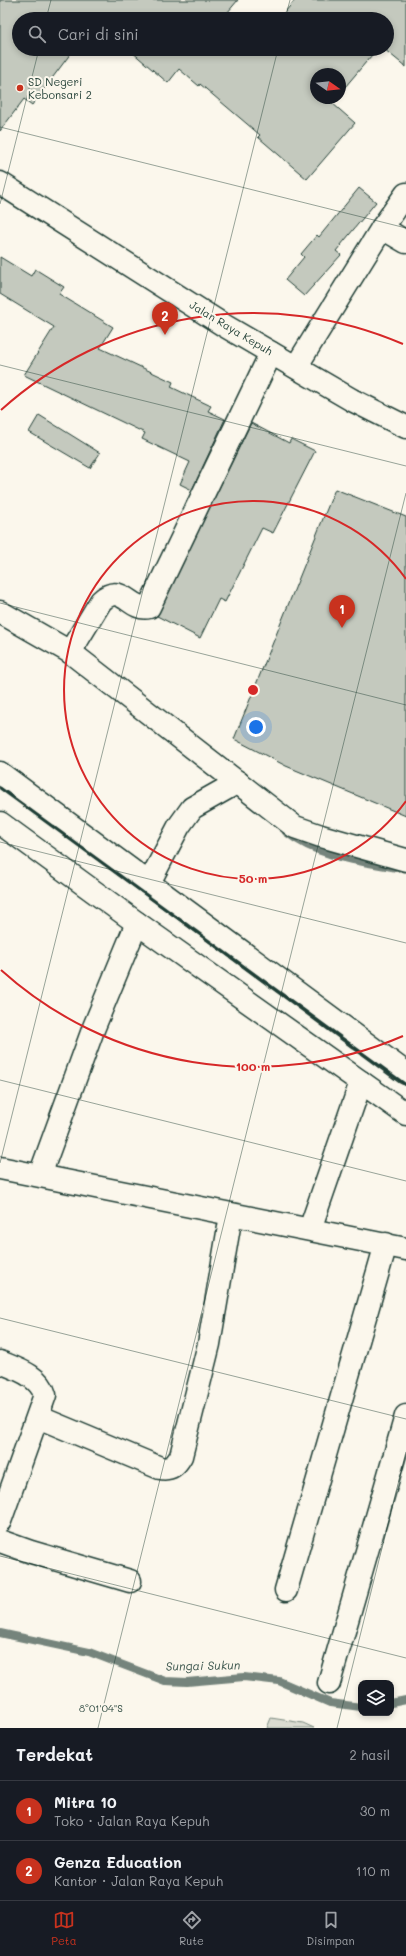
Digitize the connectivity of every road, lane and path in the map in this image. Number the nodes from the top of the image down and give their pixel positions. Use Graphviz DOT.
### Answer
graph roads {
  1 [pos="0,184"];
  2 [pos="406,194"];
  3 [pos="382,228"];
  4 [pos="406,242"];
  5 [pos="271,353"];
  6 [pos="296,367"];
  7 [pos="406,427"];
  8 [pos="0,612"];
  9 [pos="70,652"];
  10 [pos="0,773"];
  11 [pos="231,786"];
  12 [pos="0,823"];
  13 [pos="406,860"];
  14 [pos="149,883"];
  15 [pos="137,923"];
  16 [pos="404,1065"];
  17 [pos="361,1082"];
  18 [pos="406,1114"];
  19 [pos="0,1168"];
  20 [pos="40,1174"];
  21 [pos="231,1215"];
  22 [pos="310,1229"];
  23 [pos="396,1247"];
  24 [pos="0,1362"];
  25 [pos="406,1416"];
  26 [pos="38,1417"];
  27 [pos="0,1521"];
  28 [pos="0,1541"];
  29 [pos="130,1581"];
  30 [pos="286,1590"];
  31 [pos="330,1683"];
  1 -- 5 [label="street, Jalan Raya Kepuh"];
  2 -- 3 [label="street"];
  3 -- 4 [label="street"];
  3 -- 6 [label="street"];
  5 -- 6 [label="street, Jalan Raya Kepuh"];
  5 -- 9 [label="street"];
  6 -- 7 [label="street, Jalan Raya Kepuh"];
  8 -- 9 [label="street"];
  9 -- 11 [label="street"];
  10 -- 14 [label="street"];
  11 -- 13 [label="street"];
  11 -- 14 [label="street"];
  12 -- 15 [label="street"];
  14 -- 16 [label="street"];
  15 -- 17 [label="street"];
  15 -- 20 [label="street"];
  17 -- 18 [label="street"];
  17 -- 22 [label="street"];
  19 -- 20 [label="street"];
  20 -- 21 [label="street"];
  21 -- 22 [label="street"];
  21 -- 26 [label="street"];
  22 -- 23 [label="street"];
  23 -- 30 [label="street"];
  24 -- 26 [label="street"];
  25 -- 31 [label="street"];
  26 -- 27 [label="street"];
  28 -- 29 [label="street"];
}
